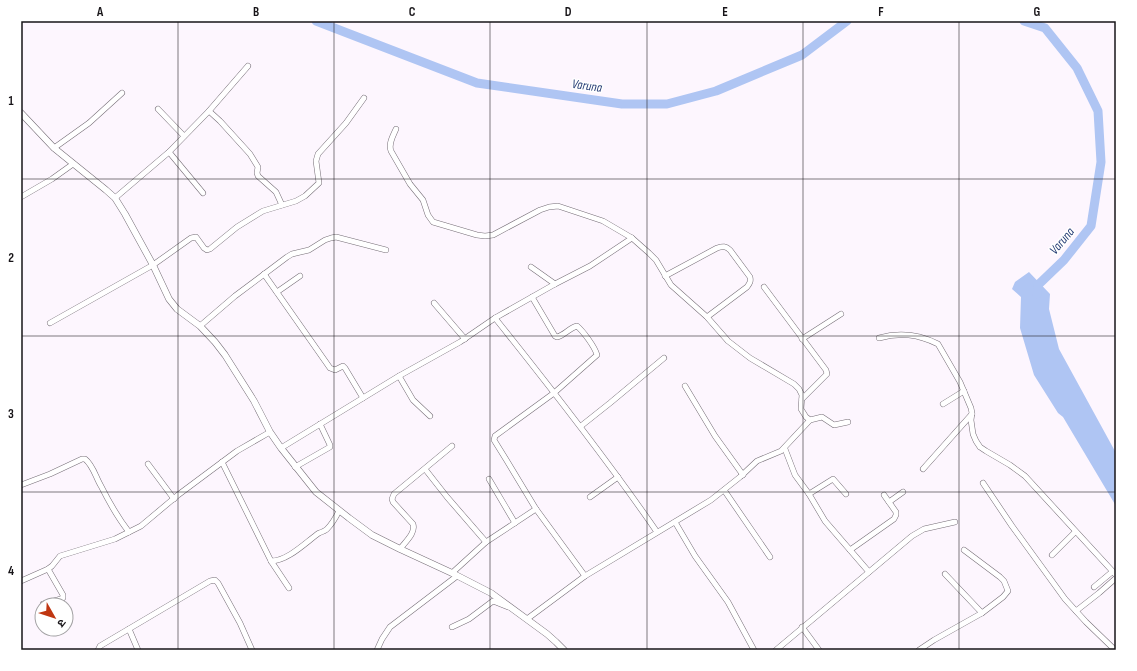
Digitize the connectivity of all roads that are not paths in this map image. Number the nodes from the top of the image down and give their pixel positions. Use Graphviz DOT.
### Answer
graph roads {
  1 [pos="248,66"];
  2 [pos="122,93"];
  3 [pos="364,98"];
  4 [pos="158,108"];
  5 [pos="209,111"];
  6 [pos="21,113"];
  7 [pos="396,129"];
  8 [pos="184,136"];
  9 [pos="54,148"];
  10 [pos="169,152"];
  11 [pos="73,164"];
  12 [pos="203,192"];
  13 [pos="21,197"];
  14 [pos="115,198"];
  15 [pos="282,205"];
  16 [pos="632,238"];
  17 [pos="386,250"];
  18 [pos="153,265"];
  19 [pos="531,267"];
  20 [pos="264,274"];
  21 [pos="300,276"];
  22 [pos="665,276"];
  23 [pos="555,284"];
  24 [pos="764,287"];
  25 [pos="277,292"];
  26 [pos="532,297"];
  27 [pos="434,303"];
  28 [pos="841,314"];
  29 [pos="707,317"];
  30 [pos="495,318"];
  31 [pos="50,324"];
  32 [pos="200,326"];
  33 [pos="879,338"];
  34 [pos="465,339"];
  35 [pos="802,339"];
  36 [pos="664,358"];
  37 [pos="399,376"];
  38 [pos="685,386"];
  39 [pos="964,391"];
  40 [pos="554,393"];
  41 [pos="363,398"];
  42 [pos="802,399"];
  43 [pos="943,404"];
  44 [pos="972,414"];
  45 [pos="430,416"];
  46 [pos="810,420"];
  47 [pos="848,422"];
  48 [pos="320,424"];
  49 [pos="580,426"];
  50 [pos="270,432"];
  51 [pos="452,446"];
  52 [pos="280,448"];
  53 [pos="785,449"];
  54 [pos="222,462"];
  55 [pos="148,464"];
  56 [pos="295,467"];
  57 [pos="425,469"];
  58 [pos="923,469"];
  59 [pos="743,474"];
  60 [pos="618,477"];
  61 [pos="489,478"];
  62 [pos="982,483"];
  63 [pos="21,485"];
  64 [pos="724,490"];
  65 [pos="903,492"];
  66 [pos="809,494"];
  67 [pos="846,494"];
  68 [pos="884,496"];
  69 [pos="590,497"];
  70 [pos="174,499"];
  71 [pos="889,502"];
  72 [pos="536,509"];
  73 [pos="339,510"];
  74 [pos="515,522"];
  75 [pos="675,522"];
  76 [pos="955,522"];
  77 [pos="129,532"];
  78 [pos="657,532"];
  79 [pos="1075,532"];
  80 [pos="486,542"];
  81 [pos="400,549"];
  82 [pos="850,550"];
  83 [pos="964,550"];
  84 [pos="1052,555"];
  85 [pos="770,557"];
  86 [pos="271,561"];
  87 [pos="48,569"];
  88 [pos="868,572"];
  89 [pos="455,574"];
  90 [pos="945,574"];
  91 [pos="1115,575"];
  92 [pos="585,576"];
  93 [pos="21,581"];
  94 [pos="1094,587"];
  95 [pos="289,588"];
  96 [pos="63,597"];
  97 [pos="512,609"];
  98 [pos="1076,610"];
  99 [pos="982,613"];
  100 [pos="527,619"];
  101 [pos="452,627"];
  102 [pos="802,627"];
  103 [pos="130,629"];
  104 [pos="98,650"];
  105 [pos="138,650"];
  106 [pos="252,650"];
  107 [pos="377,650"];
  108 [pos="564,650"];
  109 [pos="754,650"];
  110 [pos="776,650"];
  111 [pos="819,650"];
  112 [pos="919,650"];
  113 [pos="1115,650"];
  1 -- 5 [label="street"];
  2 -- 9 [label="street"];
  3 -- 15 [label="street"];
  4 -- 8 [label="street"];
  5 -- 8 [label="street"];
  5 -- 15 [label="street"];
  6 -- 9 [label="street"];
  7 -- 16 [label="street"];
  8 -- 10 [label="street"];
  9 -- 11 [label="street"];
  10 -- 12 [label="street"];
  10 -- 14 [label="street"];
  11 -- 13 [label="street"];
  11 -- 14 [label="street"];
  14 -- 18 [label="street"];
  15 -- 18 [label="street"];
  16 -- 22 [label="street"];
  16 -- 23 [label="street"];
  17 -- 20 [label="street"];
  18 -- 31 [label="street"];
  18 -- 32 [label="street"];
  19 -- 23 [label="street"];
  20 -- 25 [label="street"];
  20 -- 32 [label="street"];
  21 -- 25 [label="street"];
  22 -- 29 [label="street"];
  22 -- 29 [label="street"];
  23 -- 26 [label="street"];
  24 -- 35 [label="street"];
  25 -- 41 [label="street"];
  26 -- 30 [label="street"];
  26 -- 40 [label="street"];
  27 -- 34 [label="street"];
  28 -- 35 [label="street"];
  29 -- 42 [label="street"];
  30 -- 34 [label="street"];
  30 -- 40 [label="street"];
  32 -- 50 [label="street"];
  33 -- 39 [label="street"];
  34 -- 37 [label="street"];
  35 -- 42 [label="street"];
  36 -- 49 [label="street"];
  37 -- 41 [label="street"];
  37 -- 45 [label="street"];
  38 -- 59 [label="street"];
  39 -- 43 [label="street"];
  39 -- 44 [label="street"];
  40 -- 49 [label="street"];
  40 -- 72 [label="street"];
  41 -- 48 [label="street"];
  42 -- 46 [label="street"];
  44 -- 58 [label="street"];
  44 -- 79 [label="street"];
  46 -- 47 [label="street"];
  46 -- 53 [label="street"];
  48 -- 52 [label="street"];
  48 -- 56 [label="street"];
  49 -- 60 [label="street"];
  50 -- 52 [label="street"];
  50 -- 54 [label="street"];
  51 -- 57 [label="street"];
  52 -- 56 [label="street"];
  53 -- 59 [label="street"];
  53 -- 66 [label="street"];
  54 -- 70 [label="street"];
  54 -- 86 [label="street"];
  55 -- 70 [label="street"];
  56 -- 73 [label="street"];
  57 -- 80 [label="street"];
  57 -- 81 [label="street"];
  59 -- 64 [label="street"];
  60 -- 69 [label="street"];
  60 -- 78 [label="street"];
  61 -- 74 [label="street"];
  62 -- 98 [label="street"];
  63 -- 77 [label="street"];
  64 -- 75 [label="street"];
  64 -- 85 [label="street"];
  65 -- 71 [label="street"];
  66 -- 67 [label="street"];
  66 -- 82 [label="street"];
  68 -- 71 [label="street"];
  70 -- 77 [label="street"];
  71 -- 82 [label="street"];
  72 -- 74 [label="street"];
  72 -- 92 [label="street"];
  73 -- 81 [label="street"];
  73 -- 86 [label="street"];
  74 -- 80 [label="street"];
  75 -- 78 [label="street"];
  75 -- 109 [label="street"];
  76 -- 88 [label="street"];
  77 -- 87 [label="street"];
  78 -- 92 [label="street"];
  79 -- 84 [label="street"];
  79 -- 91 [label="street"];
  80 -- 89 [label="street"];
  81 -- 89 [label="street"];
  82 -- 88 [label="street"];
  83 -- 99 [label="street"];
  86 -- 95 [label="street"];
  87 -- 93 [label="street"];
  87 -- 96 [label="street"];
  88 -- 102 [label="street"];
  89 -- 97 [label="street"];
  89 -- 107 [label="street"];
  90 -- 99 [label="street"];
  91 -- 94 [label="street"];
  91 -- 98 [label="street"];
  92 -- 100 [label="street"];
  97 -- 100 [label="street"];
  97 -- 101 [label="street"];
  98 -- 113 [label="street"];
  99 -- 112 [label="street"];
  100 -- 108 [label="street"];
  102 -- 110 [label="street"];
  102 -- 111 [label="street"];
  103 -- 104 [label="street"];
  103 -- 105 [label="street"];
  103 -- 106 [label="street"];
}
